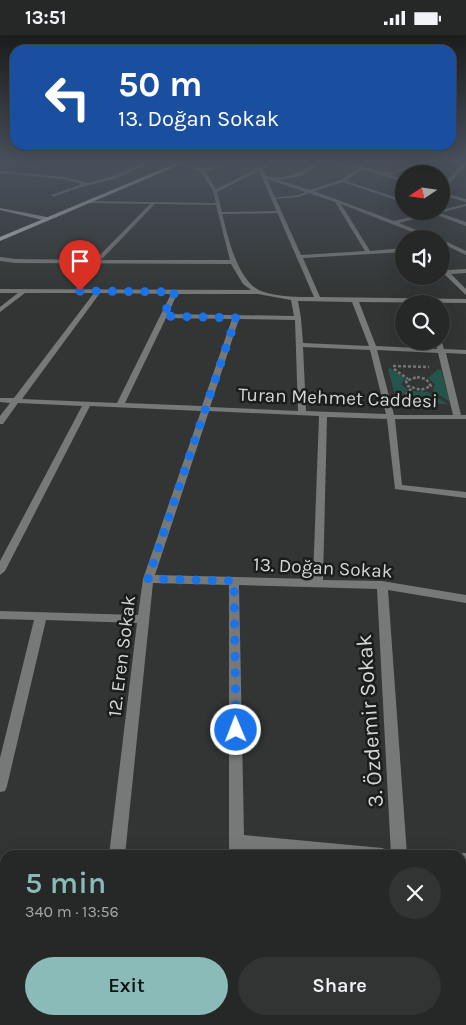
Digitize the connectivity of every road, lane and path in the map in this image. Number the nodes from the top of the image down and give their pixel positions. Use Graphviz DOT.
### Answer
graph roads {
  1 [pos="78,206"];
  2 [pos="151,206"];
  3 [pos="219,206"];
  4 [pos="278,206"];
  5 [pos="340,206"];
  6 [pos="348,206"];
  7 [pos="0,209"];
  8 [pos="280,212"];
  9 [pos="221,213"];
  10 [pos="450,218"];
  11 [pos="47,219"];
  12 [pos="404,220"];
  13 [pos="394,223"];
  14 [pos="466,224"];
  15 [pos="412,230"];
  16 [pos="0,239"];
  17 [pos="452,245"];
  18 [pos="395,251"];
  19 [pos="369,253"];
  20 [pos="466,253"];
  21 [pos="300,257"];
  22 [pos="0,259"];
  23 [pos="97,261"];
  24 [pos="234,262"];
  25 [pos="450,270"];
  26 [pos="466,271"];
  27 [pos="450,276"];
  28 [pos="0,291"];
  29 [pos="24,291"];
  30 [pos="99,291"];
  31 [pos="175,292"];
  32 [pos="258,292"];
  33 [pos="466,293"];
  34 [pos="294,299"];
  35 [pos="318,299"];
  36 [pos="355,300"];
  37 [pos="395,301"];
  38 [pos="450,301"];
  39 [pos="465,301"];
  40 [pos="0,309"];
  41 [pos="163,316"];
  42 [pos="236,318"];
  43 [pos="298,318"];
  44 [pos="299,345"];
  45 [pos="373,347"];
  46 [pos="442,351"];
  47 [pos="466,352"];
  48 [pos="444,368"];
  49 [pos="408,379"];
  50 [pos="0,400"];
  51 [pos="15,401"];
  52 [pos="87,404"];
  53 [pos="120,405"];
  54 [pos="205,409"];
  55 [pos="302,413"];
  56 [pos="323,414"];
  57 [pos="390,417"];
  58 [pos="462,417"];
  59 [pos="0,423"];
  60 [pos="466,495"];
  61 [pos="0,571"];
  62 [pos="148,579"];
  63 [pos="234,581"];
  64 [pos="318,582"];
  65 [pos="382,585"];
  66 [pos="466,599"];
  67 [pos="0,615"];
  68 [pos="41,616"];
  69 [pos="144,619"];
  70 [pos="0,786"];
  71 [pos="237,849"];
  72 [pos="118,850"];
  73 [pos="261,850"];
  74 [pos="399,850"];
  1 -- 11 [label="main road"];
  2 -- 23 [label="street"];
  3 -- 9 [label="street"];
  4 -- 8 [label="street"];
  5 -- 19 [label="street"];
  6 -- 13 [label="street"];
  7 -- 11 [label="main road"];
  8 -- 9 [label="street"];
  8 -- 21 [label="street"];
  9 -- 24 [label="street"];
  10 -- 14 [label="street"];
  11 -- 16 [label="main road"];
  12 -- 13 [label="street"];
  13 -- 15 [label="street"];
  17 -- 20 [label="street"];
  18 -- 19 [label="street"];
  19 -- 21 [label="street"];
  21 -- 35 [label="street"];
  22 -- 23 [label="street"];
  23 -- 24 [label="street"];
  24 -- 32 [label="street"];
  25 -- 26 [label="street"];
  27 -- 33 [label="street"];
  28 -- 29 [label="street"];
  29 -- 30 [label="street"];
  29 -- 40 [label="street"];
  30 -- 31 [label="street"];
  30 -- 51 [label="street"];
  31 -- 32 [label="street"];
  31 -- 41 [label="street"];
  32 -- 34 [label="street"];
  34 -- 35 [label="street"];
  34 -- 43 [label="street"];
  35 -- 36 [label="street"];
  36 -- 37 [label="street"];
  36 -- 45 [label="street"];
  38 -- 39 [label="street"];
  41 -- 42 [label="street"];
  41 -- 53 [label="street"];
  42 -- 43 [label="street"];
  42 -- 54 [label="street, 12. Eren Sokak"];
  43 -- 44 [label="street"];
  44 -- 45 [label="street"];
  44 -- 55 [label="street"];
  45 -- 46 [label="street"];
  45 -- 57 [label="street"];
  46 -- 47 [label="street"];
  46 -- 48 [label="street"];
  48 -- 49 [label="path"];
  48 -- 58 [label="street"];
  49 -- 49 [label="path"];
  50 -- 51 [label="street, Turan Mehmet Caddesi"];
  51 -- 52 [label="street, Turan Mehmet Caddesi"];
  51 -- 59 [label="street"];
  52 -- 53 [label="street, Turan Mehmet Caddesi"];
  52 -- 61 [label="street"];
  53 -- 54 [label="street, Turan Mehmet Caddesi"];
  54 -- 55 [label="street, Turan Mehmet Caddesi"];
  54 -- 62 [label="street, 12. Eren Sokak"];
  55 -- 56 [label="street, Turan Mehmet Caddesi"];
  56 -- 57 [label="street, Turan Mehmet Caddesi"];
  56 -- 64 [label="street"];
  57 -- 58 [label="street, Turan Mehmet Caddesi"];
  57 -- 60 [label="street"];
  62 -- 63 [label="street, 13. Doğan Sokak"];
  62 -- 69 [label="street, 12. Eren Sokak"];
  63 -- 64 [label="street, 13. Doğan Sokak"];
  63 -- 71 [label="street"];
  64 -- 65 [label="street, 13. Doğan Sokak"];
  65 -- 66 [label="street, 13. Doğan Sokak"];
  65 -- 74 [label="street, 3. Özdemir Sokak"];
  67 -- 68 [label="street"];
  68 -- 69 [label="street"];
  68 -- 70 [label="street"];
  69 -- 72 [label="street, 12. Eren Sokak"];
  71 -- 73 [label="street"];
}
